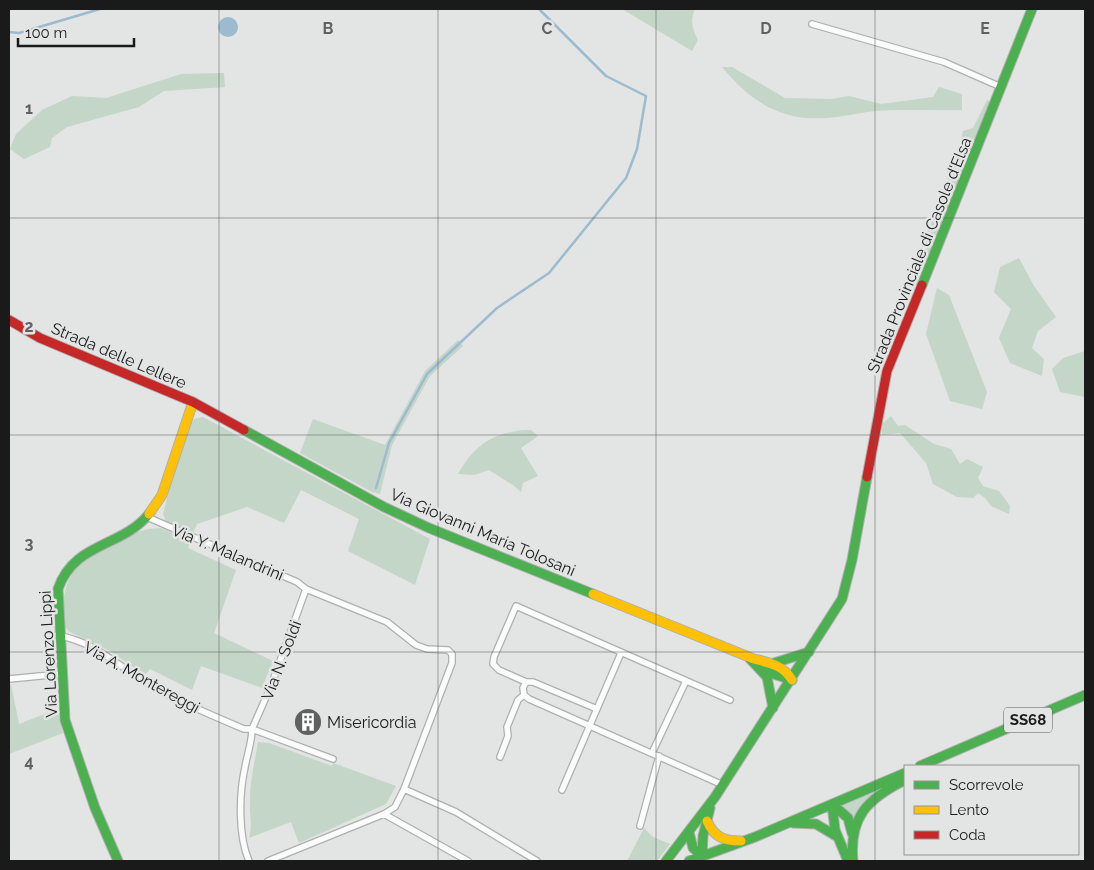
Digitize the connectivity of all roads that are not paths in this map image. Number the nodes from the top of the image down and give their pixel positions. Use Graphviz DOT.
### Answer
graph roads {
  1 [pos="1032,9"];
  2 [pos="812,24"];
  3 [pos="1001,87"];
  4 [pos="9,320"];
  5 [pos="192,402"];
  6 [pos="148,518"];
  7 [pos="306,589"];
  8 [pos="60,636"];
  9 [pos="810,651"];
  10 [pos="621,653"];
  11 [pos="744,655"];
  12 [pos="774,663"];
  13 [pos="764,671"];
  14 [pos="61,674"];
  15 [pos="9,679"];
  16 [pos="792,680"];
  17 [pos="686,681"];
  18 [pos="526,682"];
  19 [pos="524,695"];
  20 [pos="1085,696"];
  21 [pos="730,700"];
  22 [pos="773,708"];
  23 [pos="596,709"];
  24 [pos="590,726"];
  25 [pos="252,729"];
  26 [pos="970,744"];
  27 [pos="652,753"];
  28 [pos="659,756"];
  29 [pos="500,757"];
  30 [pos="333,759"];
  31 [pos="922,765"];
  32 [pos="935,765"];
  33 [pos="904,772"];
  34 [pos="904,780"];
  35 [pos="723,785"];
  36 [pos="404,789"];
  37 [pos="562,790"];
  38 [pos="715,797"];
  39 [pos="832,804"];
  40 [pos="384,814"];
  41 [pos="707,821"];
  42 [pos="640,826"];
  43 [pos="776,828"];
  44 [pos="689,832"];
  45 [pos="852,834"];
  46 [pos="836,836"];
  47 [pos="746,840"];
  48 [pos="702,856"];
  49 [pos="118,861"];
  50 [pos="248,861"];
  51 [pos="268,861"];
  52 [pos="468,861"];
  53 [pos="537,861"];
  54 [pos="666,861"];
  55 [pos="689,861"];
  56 [pos="848,861"];
  57 [pos="853,861"];
  1 -- 3 [label="main road, Strada Provinciale di Casole d'Elsa"];
  2 -- 3 [label="street"];
  3 -- 9 [label="main road, Strada Provinciale di Casole d'Elsa"];
  4 -- 5 [label="main road, Strada delle Lellere"];
  5 -- 6 [label="main road, Via Lorenzo Lippi"];
  5 -- 11 [label="main road, Via Giovanni Maria Tolosani"];
  6 -- 7 [label="street, Via Y. Malandrini"];
  6 -- 8 [label="main road, Via Lorenzo Lippi"];
  7 -- 25 [label="street, Via N. Soldi"];
  7 -- 36 [label="street, Via Y. Malandrini"];
  8 -- 14 [label="main road, Via Lorenzo Lippi"];
  8 -- 25 [label="street, Via A. Montereggi"];
  9 -- 12 [label="main road, Via Giovanni Maria Tolosani"];
  9 -- 16 [label="main road, Strada Provinciale di Casole d'Elsa"];
  10 -- 17 [label="street"];
  10 -- 18 [label="street"];
  10 -- 23 [label="street"];
  11 -- 12 [label="main road, Via Giovanni Maria Tolosani"];
  11 -- 13 [label="main road, Via Giovanni Maria Tolosani"];
  12 -- 16 [label="main road, Via Giovanni Maria Tolosani"];
  13 -- 16 [label="main road, Via Giovanni Maria Tolosani"];
  13 -- 22 [label="main road"];
  14 -- 15 [label="street"];
  14 -- 49 [label="main road, Via Lorenzo Lippi"];
  16 -- 22 [label="main road, Strada Provinciale di Casole d'Elsa"];
  17 -- 21 [label="street"];
  17 -- 27 [label="street"];
  18 -- 19 [label="street"];
  18 -- 23 [label="street"];
  19 -- 24 [label="street"];
  19 -- 29 [label="street"];
  20 -- 26 [label="main road, SS68"];
  22 -- 35 [label="main road, Strada Provinciale di Casole d'Elsa"];
  23 -- 24 [label="street"];
  24 -- 27 [label="street"];
  24 -- 37 [label="street"];
  25 -- 30 [label="street, Via A. Montereggi"];
  25 -- 50 [label="street, Via N. Soldi"];
  26 -- 31 [label="main road, SS68"];
  26 -- 32 [label="main road"];
  27 -- 28 [label="street"];
  28 -- 35 [label="street"];
  28 -- 42 [label="street"];
  33 -- 39 [label="main road"];
  34 -- 45 [label="main road"];
  35 -- 38 [label="main road, Strada Provinciale di Casole d'Elsa"];
  36 -- 40 [label="street"];
  36 -- 53 [label="street"];
  38 -- 41 [label="main road"];
  38 -- 44 [label="main road"];
  39 -- 43 [label="main road"];
  39 -- 45 [label="main road"];
  39 -- 46 [label="main road"];
  40 -- 51 [label="street"];
  40 -- 52 [label="street"];
  41 -- 47 [label="main road"];
  41 -- 48 [label="main road"];
  43 -- 46 [label="main road"];
  43 -- 47 [label="main road"];
  44 -- 48 [label="main road"];
  44 -- 54 [label="main road"];
  45 -- 57 [label="main road"];
  46 -- 56 [label="main road"];
  47 -- 48 [label="main road"];
  48 -- 55 [label="main road"];
}
